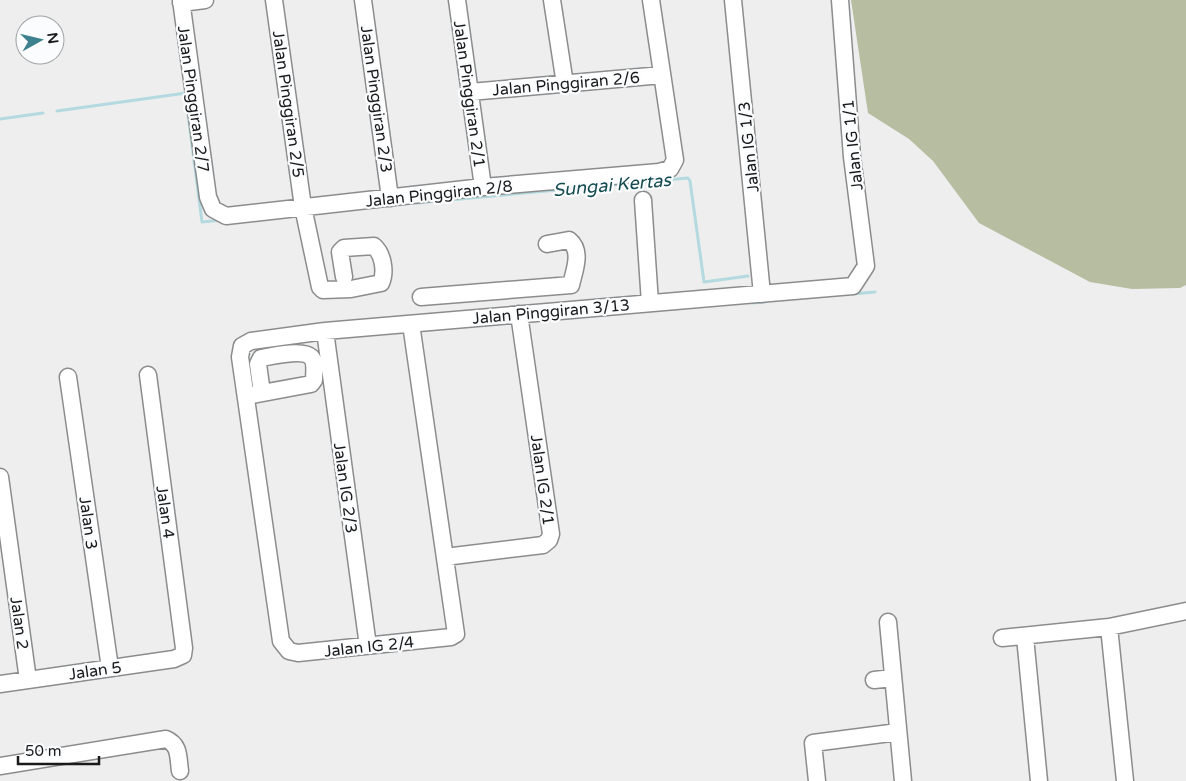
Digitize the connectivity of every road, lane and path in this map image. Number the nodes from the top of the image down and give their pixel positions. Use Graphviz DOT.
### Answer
graph roads {
  1 [pos="204,0"];
  2 [pos="274,0"];
  3 [pos="363,0"];
  4 [pos="457,0"];
  5 [pos="552,0"];
  6 [pos="651,0"];
  7 [pos="734,0"];
  8 [pos="840,0"];
  9 [pos="181,2"];
  10 [pos="662,75"];
  11 [pos="565,84"];
  12 [pos="470,92"];
  13 [pos="484,187"];
  14 [pos="208,197"];
  15 [pos="390,198"];
  16 [pos="643,200"];
  17 [pos="303,207"];
  18 [pos="547,244"];
  19 [pos="344,277"];
  20 [pos="571,285"];
  21 [pos="853,286"];
  22 [pos="762,294"];
  23 [pos="421,297"];
  24 [pos="650,303"];
  25 [pos="572,309"];
  26 [pos="519,314"];
  27 [pos="411,324"];
  28 [pos="325,331"];
  29 [pos="251,340"];
  30 [pos="148,375"];
  31 [pos="68,377"];
  32 [pos="0,477"];
  33 [pos="445,557"];
  34 [pos="1186,611"];
  35 [pos="888,622"];
  36 [pos="1109,627"];
  37 [pos="1025,636"];
  38 [pos="1002,638"];
  39 [pos="368,646"];
  40 [pos="184,648"];
  41 [pos="110,668"];
  42 [pos="893,678"];
  43 [pos="28,680"];
  44 [pos="874,680"];
  45 [pos="0,684"];
  46 [pos="898,732"];
  47 [pos="0,766"];
  48 [pos="180,771"];
  49 [pos="816,781"];
  50 [pos="903,781"];
  51 [pos="1039,781"];
  52 [pos="1125,781"];
  1 -- 9 [label="street"];
  2 -- 17 [label="street, Jalan Pinggiran 2/5"];
  3 -- 15 [label="street, Jalan Pinggiran 2/3"];
  4 -- 12 [label="street, Jalan Pinggiran 2/1"];
  5 -- 11 [label="street"];
  6 -- 10 [label="street"];
  7 -- 22 [label="street, Jalan IG 1/3"];
  8 -- 21 [label="street, Jalan IG 1/1"];
  9 -- 14 [label="street, Jalan Pinggiran 2/7"];
  10 -- 11 [label="street, Jalan Pinggiran 2/6"];
  10 -- 13 [label="street, Jalan Pinggiran 2/8"];
  11 -- 12 [label="street, Jalan Pinggiran 2/6"];
  12 -- 13 [label="street, Jalan Pinggiran 2/1"];
  13 -- 15 [label="street, Jalan Pinggiran 2/8"];
  14 -- 17 [label="street, Jalan Pinggiran 2/8"];
  15 -- 17 [label="street, Jalan Pinggiran 2/8"];
  16 -- 24 [label="street"];
  17 -- 19 [label="street, Jalan Pinggiran 2/5"];
  18 -- 20 [label="street"];
  20 -- 23 [label="street"];
  20 -- 25 [label="street"];
  21 -- 22 [label="street, Jalan Pinggiran 3/13"];
  22 -- 24 [label="street, Jalan Pinggiran 3/13"];
  24 -- 25 [label="street, Jalan Pinggiran 3/13"];
  25 -- 26 [label="street, Jalan Pinggiran 3/13"];
  26 -- 27 [label="street, Jalan Pinggiran 3/13"];
  26 -- 33 [label="street, Jalan IG 2/1"];
  27 -- 28 [label="street, Jalan Pinggiran 3/13"];
  27 -- 33 [label="street, Jalan IG 2/4"];
  28 -- 29 [label="street, Jalan Pinggiran 3/13"];
  28 -- 39 [label="street, Jalan IG 2/3"];
  29 -- 39 [label="street, Jalan IG 2/4"];
  30 -- 40 [label="street, Jalan 4"];
  31 -- 41 [label="street, Jalan 3"];
  32 -- 43 [label="street, Jalan 2"];
  33 -- 39 [label="street, Jalan IG 2/4"];
  34 -- 36 [label="street"];
  35 -- 42 [label="street"];
  36 -- 37 [label="street"];
  36 -- 52 [label="street"];
  37 -- 38 [label="street"];
  37 -- 51 [label="street"];
  40 -- 41 [label="street, Jalan 5"];
  41 -- 43 [label="street, Jalan 5"];
  42 -- 44 [label="street"];
  42 -- 46 [label="street"];
  43 -- 45 [label="street, Jalan 5"];
  46 -- 49 [label="street"];
  46 -- 50 [label="street"];
  47 -- 48 [label="street"];
}
